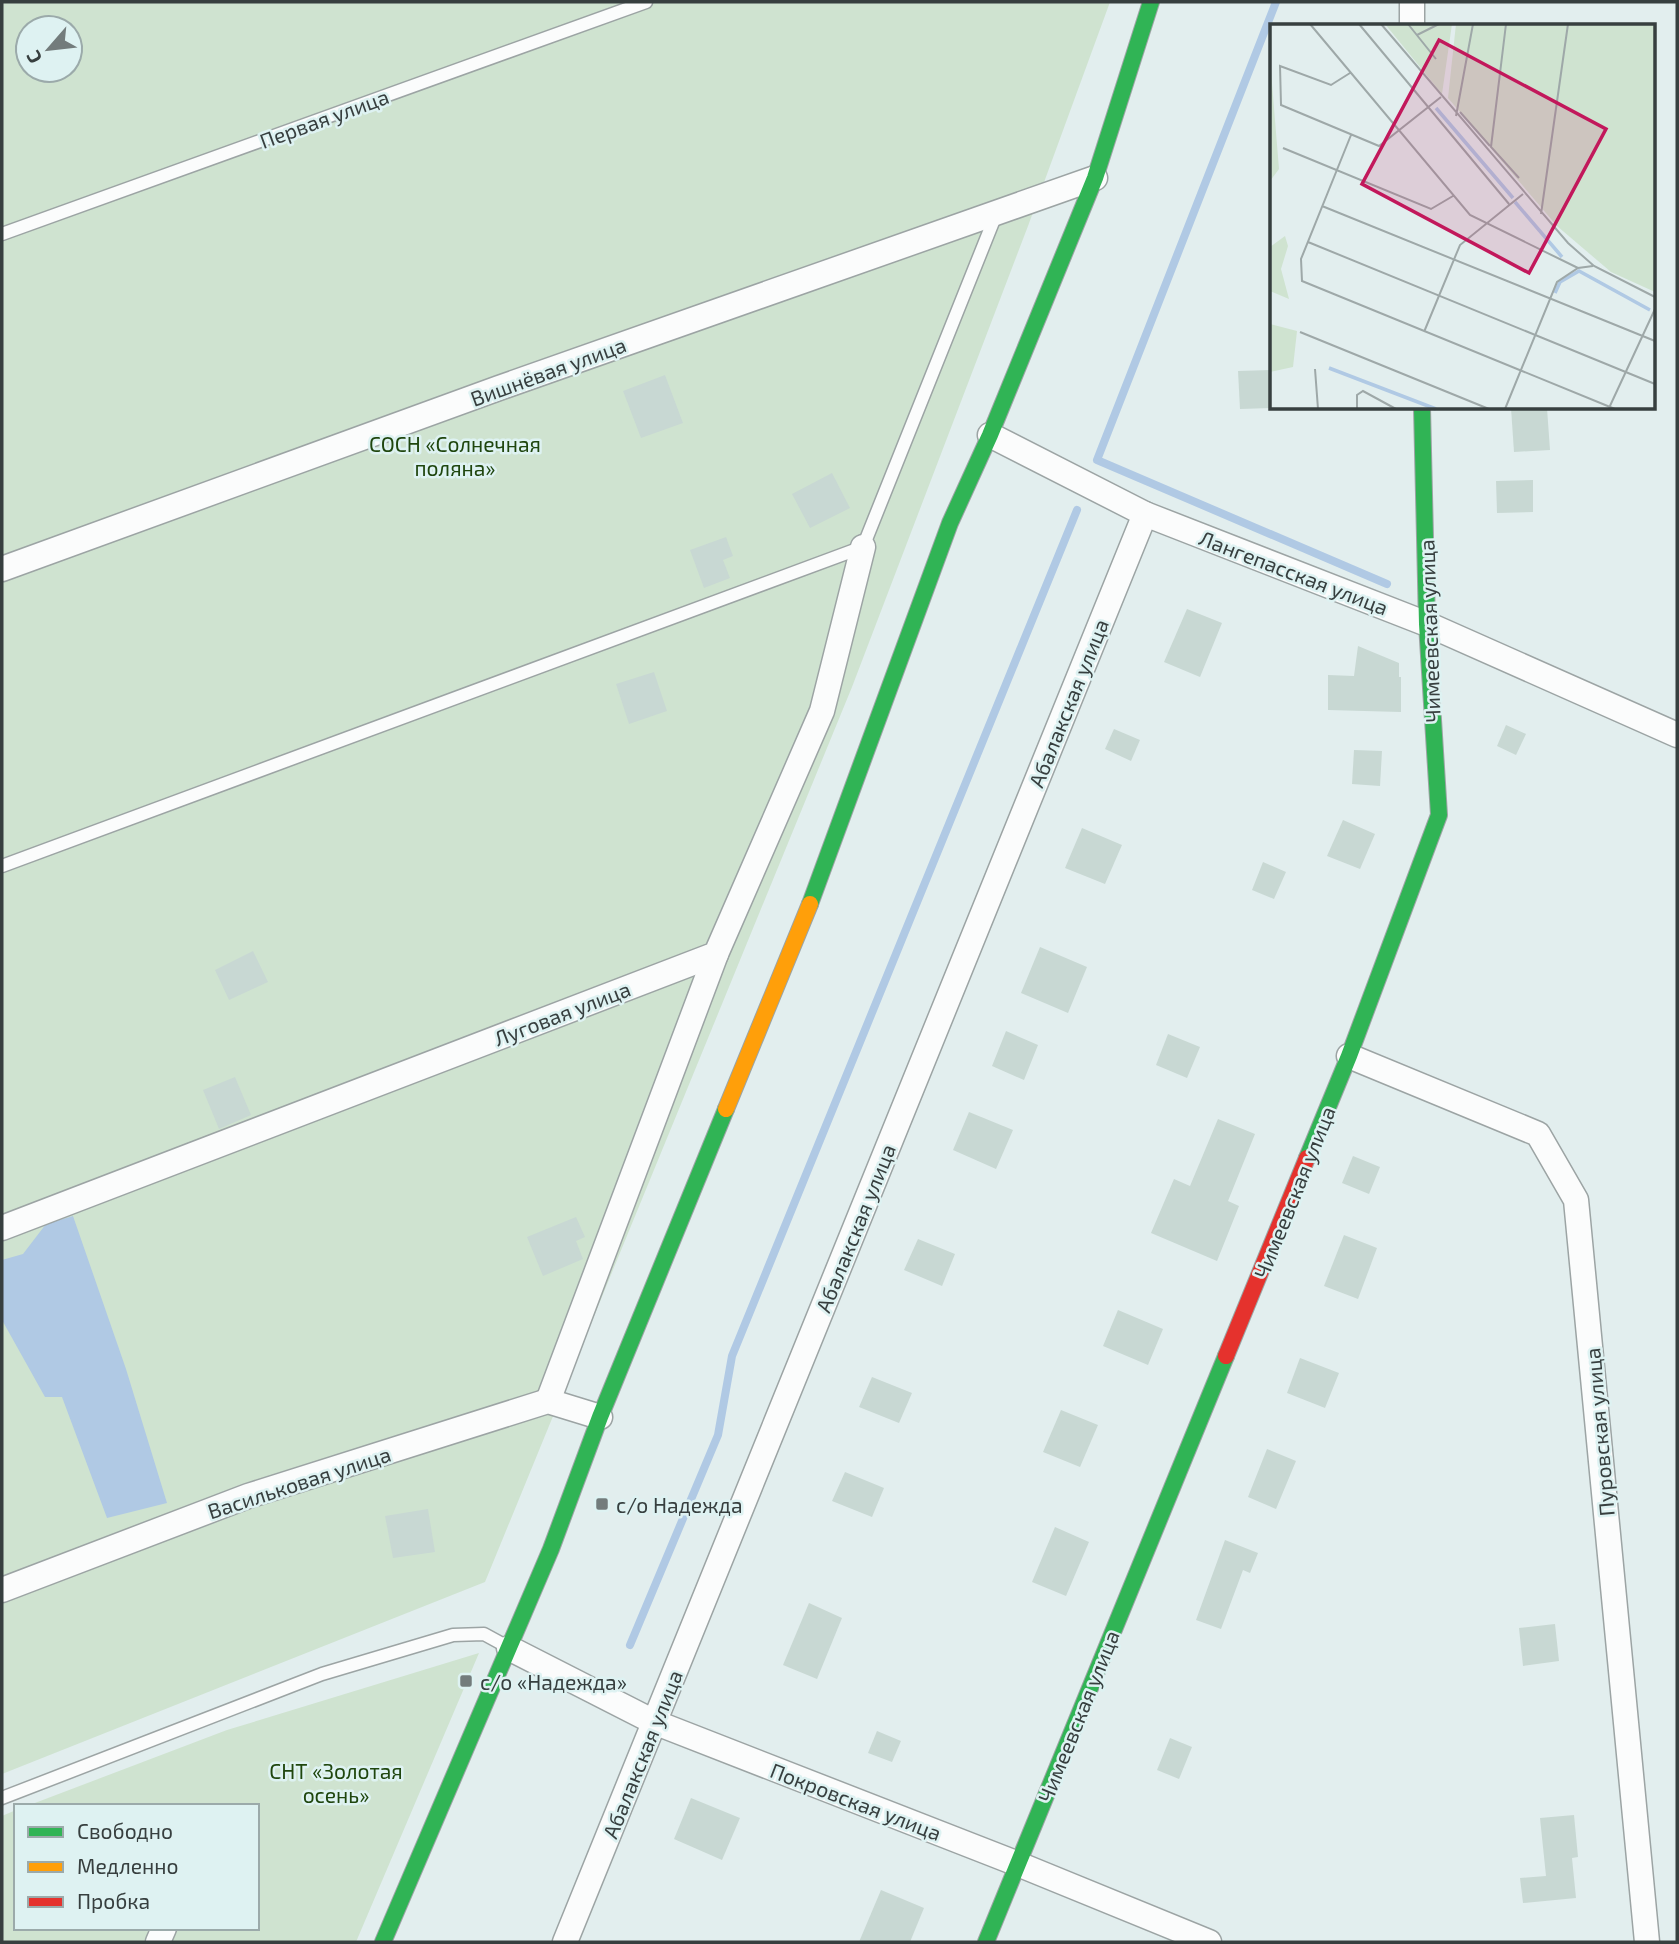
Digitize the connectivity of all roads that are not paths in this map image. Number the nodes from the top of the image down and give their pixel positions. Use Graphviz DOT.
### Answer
graph roads {
  1 [pos="646,2"];
  2 [pos="1151,2"];
  3 [pos="1412,2"];
  4 [pos="1412,24"];
  5 [pos="1095,178"];
  6 [pos="997,212"];
  7 [pos="2,234"];
  8 [pos="1422,410"];
  9 [pos="990,435"];
  10 [pos="1145,514"];
  11 [pos="863,547"];
  12 [pos="2,569"];
  13 [pos="1427,624"];
  14 [pos="1677,735"];
  15 [pos="2,866"];
  16 [pos="716,954"];
  17 [pos="1349,1056"];
  18 [pos="2,1228"];
  19 [pos="548,1401"];
  20 [pos="600,1417"];
  21 [pos="2,1590"];
  22 [pos="509,1648"];
  23 [pos="654,1722"];
  24 [pos="2,1798"];
  25 [pos="1018,1864"];
  26 [pos="383,1942"];
  27 [pos="565,1942"];
  28 [pos="986,1942"];
  29 [pos="1209,1942"];
  30 [pos="1647,1942"];
  1 -- 7 [label="lane, Первая улица"];
  2 -- 5 [label="street"];
  3 -- 4 [label="street"];
  5 -- 6 [label="street, Вишнёвая улица"];
  5 -- 9 [label="street"];
  6 -- 11 [label="lane"];
  6 -- 12 [label="street, Вишнёвая улица"];
  8 -- 13 [label="street, Чимеевская улица"];
  9 -- 10 [label="street, Лангепасская улица"];
  9 -- 20 [label="street"];
  10 -- 13 [label="street, Лангепасская улица"];
  10 -- 23 [label="street, Абалакская улица"];
  11 -- 15 [label="lane"];
  11 -- 16 [label="street"];
  13 -- 14 [label="street, Лангепасская улица"];
  13 -- 17 [label="street, Чимеевская улица"];
  16 -- 18 [label="street, Луговая улица"];
  16 -- 19 [label="street"];
  17 -- 25 [label="street, Чимеевская улица"];
  17 -- 30 [label="street, Пуровская улица"];
  19 -- 20 [label="street"];
  19 -- 21 [label="street, Васильковая улица"];
  20 -- 22 [label="street"];
  22 -- 23 [label="street, Покровская улица"];
  22 -- 24 [label="lane"];
  22 -- 26 [label="street"];
  23 -- 25 [label="street, Покровская улица"];
  23 -- 27 [label="street, Абалакская улица"];
  25 -- 28 [label="street, Чимеевская улица"];
  25 -- 29 [label="street, Покровская улица"];
}
